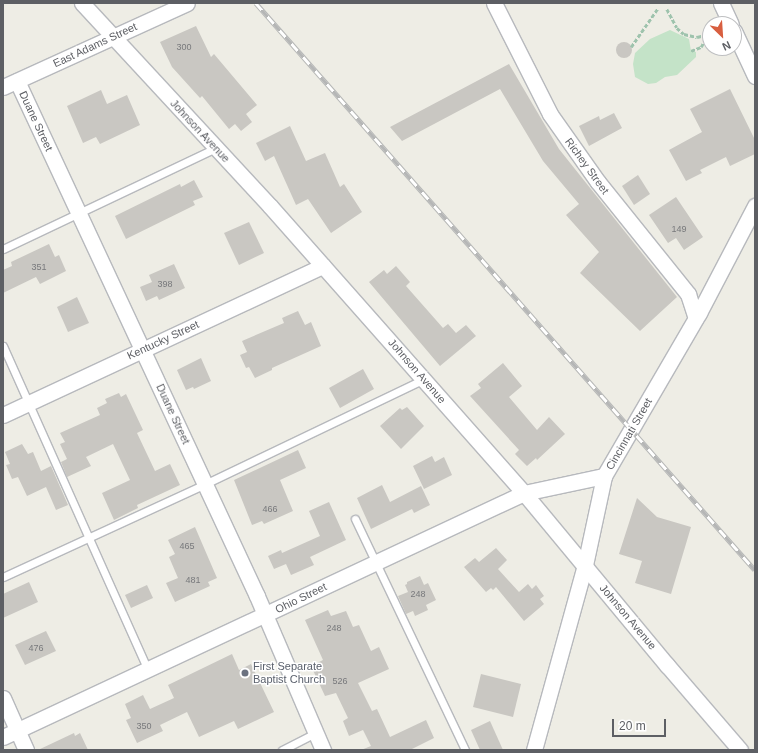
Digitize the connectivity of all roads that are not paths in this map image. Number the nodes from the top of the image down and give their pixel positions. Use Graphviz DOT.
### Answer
graph roads {
  1 [pos="82,3"];
  2 [pos="187,3"];
  3 [pos="494,3"];
  4 [pos="721,3"];
  5 [pos="727,16"];
  6 [pos="112,37"];
  7 [pos="742,48"];
  8 [pos="755,76"];
  9 [pos="17,81"];
  10 [pos="3,88"];
  11 [pos="216,148"];
  12 [pos="755,206"];
  13 [pos="80,214"];
  14 [pos="3,249"];
  15 [pos="323,266"];
  16 [pos="696,318"];
  17 [pos="3,346"];
  18 [pos="143,350"];
  19 [pos="424,379"];
  20 [pos="30,402"];
  21 [pos="3,414"];
  22 [pos="604,476"];
  23 [pos="205,484"];
  24 [pos="524,493"];
  25 [pos="355,519"];
  26 [pos="89,539"];
  27 [pos="377,562"];
  28 [pos="585,566"];
  29 [pos="3,577"];
  30 [pos="265,616"];
  31 [pos="148,670"];
  32 [pos="3,698"];
  33 [pos="17,730"];
  34 [pos="315,733"];
  35 [pos="3,737"];
  36 [pos="26,750"];
  37 [pos="282,750"];
  38 [pos="323,750"];
  39 [pos="465,750"];
  40 [pos="534,750"];
  41 [pos="740,750"];
  1 -- 6 [label="street, Johnson Avenue"];
  2 -- 6 [label="street, East Adams Street"];
  3 -- 16 [label="street, Richey Street"];
  4 -- 5 [label="street"];
  6 -- 9 [label="street, East Adams Street"];
  6 -- 11 [label="street, Johnson Avenue"];
  7 -- 8 [label="street"];
  9 -- 10 [label="street, East Adams Street"];
  9 -- 13 [label="street, Duane Street"];
  11 -- 13 [label="lane"];
  11 -- 15 [label="street, Johnson Avenue"];
  12 -- 16 [label="street, Cincinnati Street"];
  13 -- 14 [label="lane"];
  13 -- 18 [label="street, Duane Street"];
  15 -- 18 [label="street, Kentucky Street"];
  15 -- 19 [label="street, Johnson Avenue"];
  16 -- 22 [label="street, Cincinnati Street"];
  17 -- 20 [label="lane"];
  18 -- 20 [label="street, Kentucky Street"];
  18 -- 23 [label="street, Duane Street"];
  19 -- 23 [label="lane"];
  19 -- 24 [label="street, Johnson Avenue"];
  20 -- 21 [label="street, Kentucky Street"];
  20 -- 26 [label="lane"];
  22 -- 24 [label="street, Ohio Street"];
  22 -- 28 [label="street, Cincinnati Street"];
  23 -- 26 [label="lane"];
  23 -- 30 [label="street, Duane Street"];
  24 -- 27 [label="street, Ohio Street"];
  24 -- 28 [label="street, Johnson Avenue"];
  25 -- 27 [label="lane"];
  26 -- 29 [label="lane"];
  26 -- 31 [label="lane"];
  27 -- 30 [label="street, Ohio Street"];
  27 -- 39 [label="lane"];
  28 -- 40 [label="street, Cincinnati Street"];
  28 -- 41 [label="street, Johnson Avenue"];
  30 -- 31 [label="street, Ohio Street"];
  30 -- 34 [label="street, Duane Street"];
  31 -- 33 [label="street, Ohio Street"];
  32 -- 33 [label="street"];
  33 -- 35 [label="street, Ohio Street"];
  33 -- 36 [label="street"];
  34 -- 37 [label="lane"];
  34 -- 38 [label="street, Duane Street"];
}
